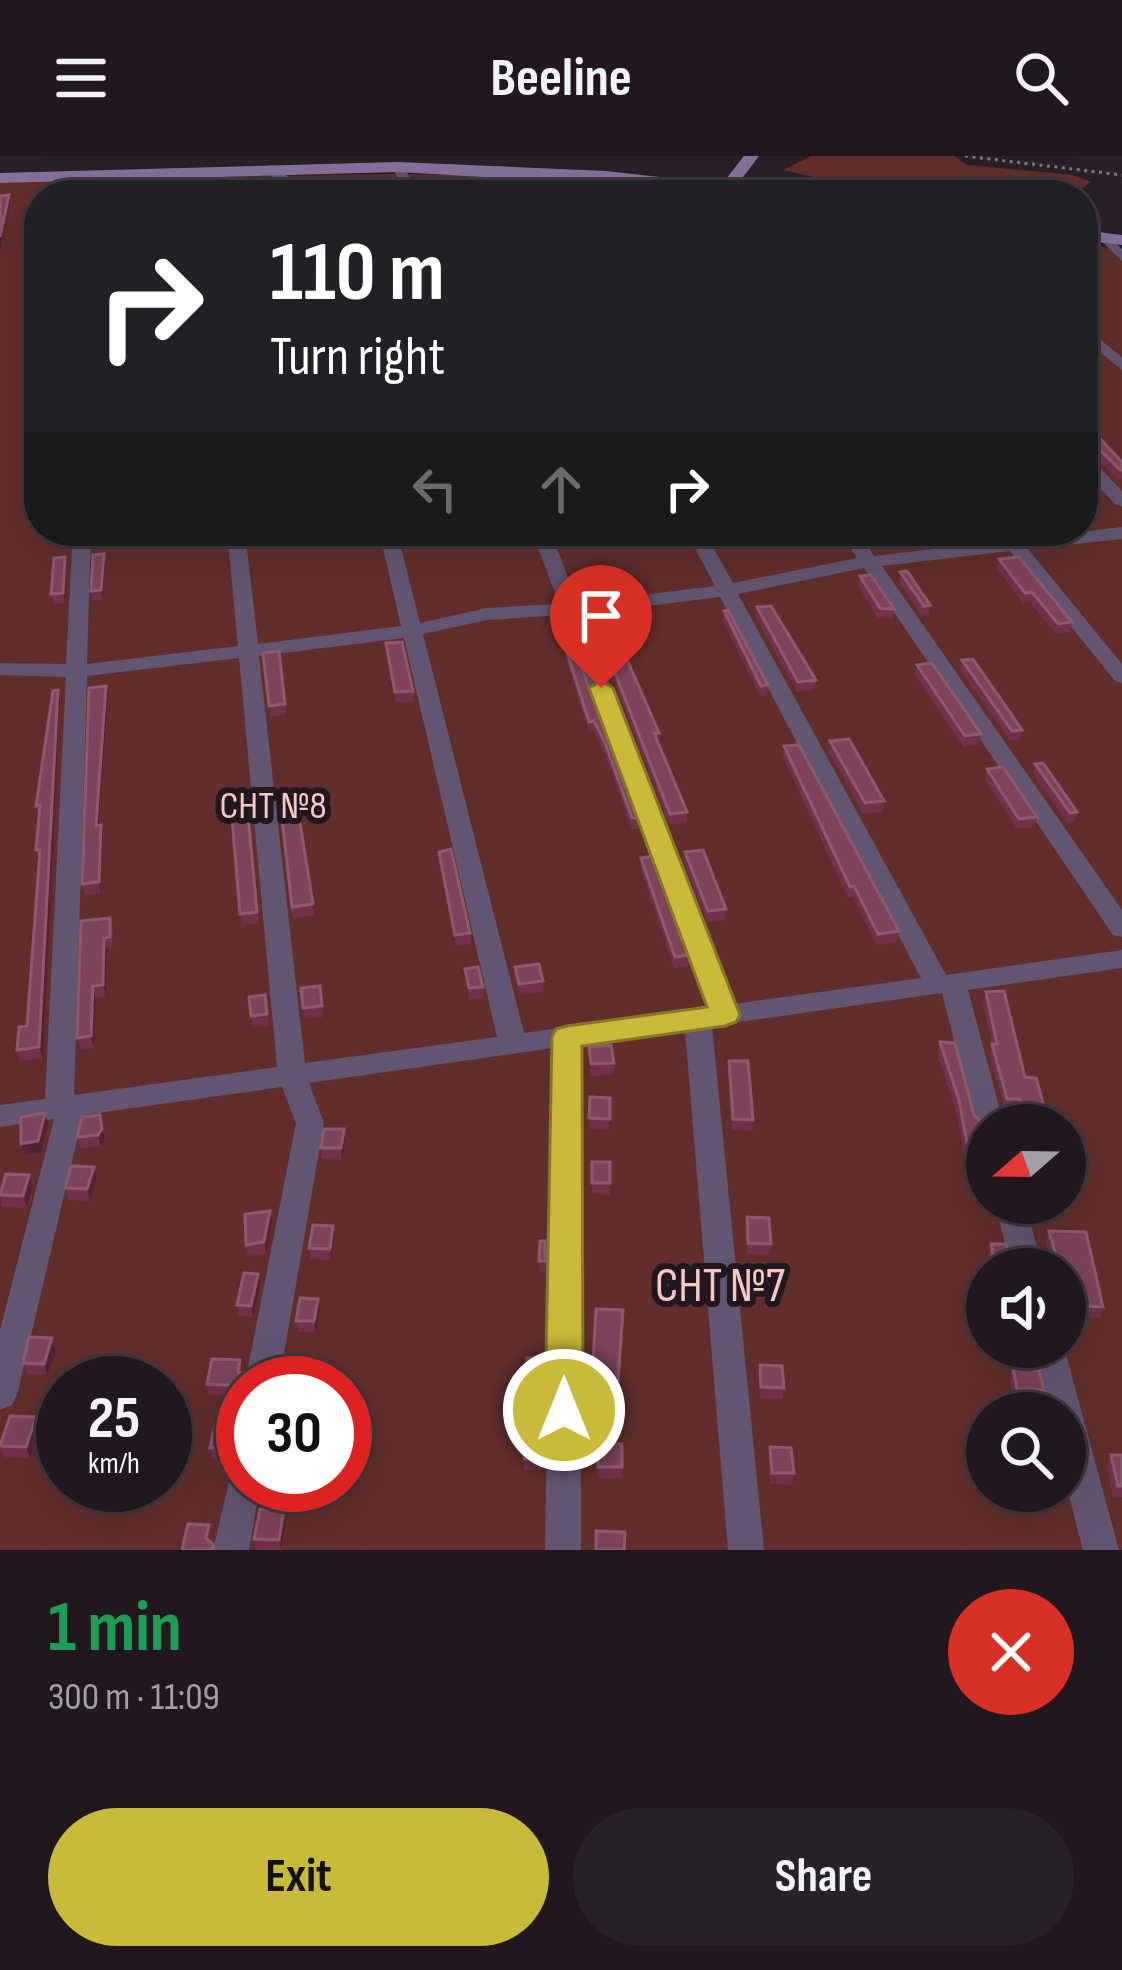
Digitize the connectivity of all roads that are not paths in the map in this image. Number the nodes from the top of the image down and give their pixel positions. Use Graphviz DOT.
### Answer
graph roads {
  1 [pos="398,166"];
  2 [pos="270,169"];
  3 [pos="517,171"];
  4 [pos="132,174"];
  5 [pos="59,176"];
  6 [pos="606,176"];
  7 [pos="0,178"];
  8 [pos="71,180"];
  9 [pos="152,180"];
  10 [pos="285,180"];
  11 [pos="405,180"];
  12 [pos="518,180"];
  13 [pos="609,180"];
  14 [pos="641,180"];
  15 [pos="1113,239"];
  16 [pos="1122,257"];
  17 [pos="1098,343"];
  18 [pos="1122,365"];
  19 [pos="1098,476"];
  20 [pos="1122,501"];
  21 [pos="81,546"];
  22 [pos="238,546"];
  23 [pos="392,546"];
  24 [pos="547,546"];
  25 [pos="703,546"];
  26 [pos="858,546"];
  27 [pos="963,546"];
  28 [pos="1016,546"];
  29 [pos="868,562"];
  30 [pos="727,590"];
  31 [pos="570,607"];
  32 [pos="412,631"];
  33 [pos="248,651"];
  34 [pos="0,669"];
  35 [pos="77,670"];
  36 [pos="1122,677"];
  37 [pos="1122,929"];
  38 [pos="1122,959"];
  39 [pos="946,984"];
  40 [pos="711,1017"];
  41 [pos="567,1037"];
  42 [pos="513,1045"];
  43 [pos="292,1076"];
  44 [pos="983,1104"];
  45 [pos="65,1107"];
  46 [pos="0,1117"];
  47 [pos="267,1356"];
  48 [pos="0,1395"];
  49 [pos="1086,1495"];
  50 [pos="238,1512"];
  51 [pos="231,1550"];
  52 [pos="563,1550"];
  53 [pos="746,1550"];
  54 [pos="1100,1550"];
  1 -- 2 [label="main road"];
  1 -- 3 [label="main road"];
  1 -- 11 [label="street"];
  2 -- 4 [label="main road"];
  2 -- 10 [label="street"];
  3 -- 6 [label="main road"];
  3 -- 12 [label="street"];
  4 -- 5 [label="main road"];
  4 -- 9 [label="street"];
  5 -- 7 [label="main road"];
  5 -- 8 [label="street"];
  6 -- 13 [label="street"];
  6 -- 14 [label="main road"];
  15 -- 16 [label="street"];
  17 -- 18 [label="street"];
  19 -- 20 [label="street"];
  21 -- 35 [label="street"];
  22 -- 33 [label="street"];
  23 -- 32 [label="street"];
  24 -- 31 [label="street"];
  25 -- 30 [label="street"];
  26 -- 29 [label="street"];
  27 -- 29 [label="street"];
  28 -- 36 [label="street"];
  29 -- 30 [label="street"];
  29 -- 37 [label="street"];
  30 -- 31 [label="street"];
  30 -- 39 [label="street"];
  31 -- 32 [label="street"];
  31 -- 40 [label="street"];
  32 -- 33 [label="street"];
  32 -- 42 [label="street"];
  33 -- 35 [label="street"];
  33 -- 43 [label="street"];
  34 -- 35 [label="street"];
  35 -- 45 [label="street"];
  38 -- 39 [label="street"];
  39 -- 40 [label="street"];
  39 -- 44 [label="street"];
  40 -- 41 [label="street"];
  40 -- 53 [label="street"];
  41 -- 42 [label="street"];
  41 -- 52 [label="street"];
  42 -- 43 [label="street"];
  43 -- 45 [label="street"];
  43 -- 47 [label="street"];
  45 -- 46 [label="street"];
  45 -- 48 [label="street"];
  49 -- 54 [label="street"];
  50 -- 51 [label="street"];
}
